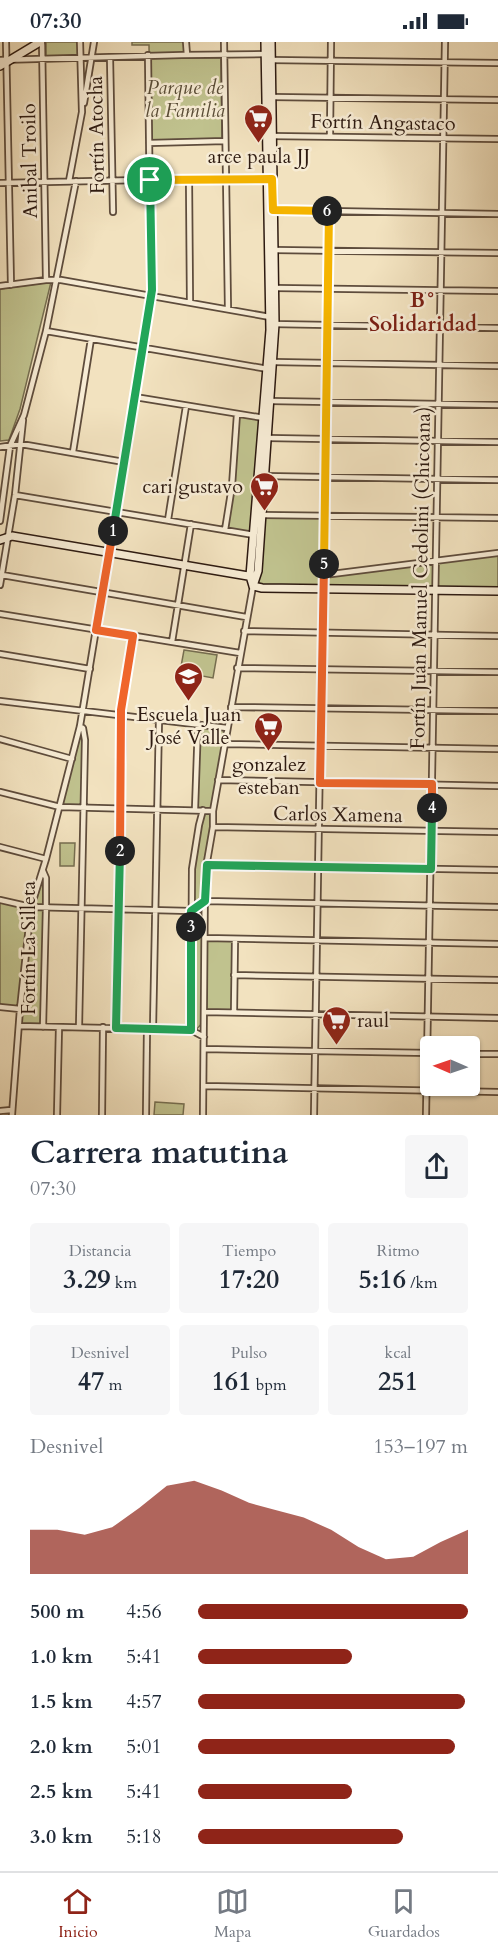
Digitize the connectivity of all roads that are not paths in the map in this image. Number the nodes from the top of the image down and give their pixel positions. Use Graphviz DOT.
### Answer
graph roads {
  1 [pos="6,42"];
  2 [pos="41,42"];
  3 [pos="80,42"];
  4 [pos="94,42"];
  5 [pos="186,42"];
  6 [pos="224,42"];
  7 [pos="265,42"];
  8 [pos="271,42"];
  9 [pos="332,42"];
  10 [pos="445,42"];
  11 [pos="187,54"];
  12 [pos="224,54"];
  13 [pos="148,56"];
  14 [pos="110,57"];
  15 [pos="268,57"];
  16 [pos="80,58"];
  17 [pos="92,58"];
  18 [pos="42,59"];
  19 [pos="331,60"];
  20 [pos="5,61"];
  21 [pos="444,62"];
  22 [pos="498,63"];
  23 [pos="272,97"];
  24 [pos="330,97"];
  25 [pos="444,99"];
  26 [pos="498,100"];
  27 [pos="82,112"];
  28 [pos="270,136"];
  29 [pos="330,136"];
  30 [pos="443,138"];
  31 [pos="498,139"];
  32 [pos="225,141"];
  33 [pos="149,142"];
  34 [pos="225,178"];
  35 [pos="189,179"];
  36 [pos="270,179"];
  37 [pos="113,180"];
  38 [pos="150,180"];
  39 [pos="69,181"];
  40 [pos="76,181"];
  41 [pos="44,182"];
  42 [pos="0,183"];
  43 [pos="9,183"];
  44 [pos="271,210"];
  45 [pos="329,211"];
  46 [pos="113,212"];
  47 [pos="443,213"];
  48 [pos="498,214"];
  49 [pos="274,250"];
  50 [pos="329,250"];
  51 [pos="442,252"];
  52 [pos="498,253"];
  53 [pos="46,280"];
  54 [pos="56,280"];
  55 [pos="11,285"];
  56 [pos="0,286"];
  57 [pos="275,288"];
  58 [pos="328,288"];
  59 [pos="441,290"];
  60 [pos="498,291"];
  61 [pos="151,296"];
  62 [pos="190,302"];
  63 [pos="228,309"];
  64 [pos="273,320"];
  65 [pos="328,325"];
  66 [pos="440,327"];
  67 [pos="498,328"];
  68 [pos="46,331"];
  69 [pos="92,339"];
  70 [pos="142,347"];
  71 [pos="328,363"];
  72 [pos="440,365"];
  73 [pos="498,366"];
  74 [pos="271,367"];
  75 [pos="135,398"];
  76 [pos="271,401"];
  77 [pos="327,401"];
  78 [pos="439,404"];
  79 [pos="186,405"];
  80 [pos="498,405"];
  81 [pos="237,414"];
  82 [pos="24,415"];
  83 [pos="266,418"];
  84 [pos="268,438"];
  85 [pos="326,439"];
  86 [pos="438,441"];
  87 [pos="498,442"];
  88 [pos="21,444"];
  89 [pos="10,446"];
  90 [pos="0,447"];
  91 [pos="74,452"];
  92 [pos="9,453"];
  93 [pos="124,462"];
  94 [pos="19,465"];
  95 [pos="262,476"];
  96 [pos="325,477"];
  97 [pos="437,480"];
  98 [pos="498,480"];
  99 [pos="14,498"];
  100 [pos="3,500"];
  101 [pos="116,512"];
  102 [pos="263,515"];
  103 [pos="324,515"];
  104 [pos="437,518"];
  105 [pos="498,518"];
  106 [pos="0,520"];
  107 [pos="168,520"];
  108 [pos="191,524"];
  109 [pos="225,530"];
  110 [pos="254,535"];
  111 [pos="8,536"];
  112 [pos="0,540"];
  113 [pos="109,553"];
  114 [pos="498,554"];
  115 [pos="436,561"];
  116 [pos="184,566"];
  117 [pos="2,575"];
  118 [pos="324,575"];
  119 [pos="254,577"];
  120 [pos="0,585"];
  121 [pos="252,586"];
  122 [pos="324,589"];
  123 [pos="435,590"];
  124 [pos="498,591"];
  125 [pos="103,592"];
  126 [pos="178,605"];
  127 [pos="0,614"];
  128 [pos="246,617"];
  129 [pos="96,630"];
  130 [pos="244,631"];
  131 [pos="322,633"];
  132 [pos="435,634"];
  133 [pos="133,636"];
  134 [pos="498,636"];
  135 [pos="172,642"];
  136 [pos="0,654"];
  137 [pos="240,654"];
  138 [pos="237,668"];
  139 [pos="90,669"];
  140 [pos="322,669"];
  141 [pos="434,671"];
  142 [pos="498,672"];
  143 [pos="0,701"];
  144 [pos="231,707"];
  145 [pos="321,707"];
  146 [pos="434,709"];
  147 [pos="498,711"];
  148 [pos="83,712"];
  149 [pos="122,715"];
  150 [pos="159,720"];
  151 [pos="198,724"];
  152 [pos="80,726"];
  153 [pos="227,728"];
  154 [pos="0,739"];
  155 [pos="224,744"];
  156 [pos="320,747"];
  157 [pos="432,748"];
  158 [pos="498,749"];
  159 [pos="72,759"];
  160 [pos="218,780"];
  161 [pos="320,783"];
  162 [pos="432,784"];
  163 [pos="498,786"];
  164 [pos="0,792"];
  165 [pos="60,807"];
  166 [pos="85,807"];
  167 [pos="121,808"];
  168 [pos="158,809"];
  169 [pos="195,810"];
  170 [pos="203,810"];
  171 [pos="213,811"];
  172 [pos="213,827"];
  173 [pos="319,829"];
  174 [pos="432,831"];
  175 [pos="498,832"];
  176 [pos="0,847"];
  177 [pos="46,860"];
  178 [pos="207,865"];
  179 [pos="318,867"];
  180 [pos="431,869"];
  181 [pos="43,870"];
  182 [pos="498,870"];
  183 [pos="0,900"];
  184 [pos="205,901"];
  185 [pos="318,903"];
  186 [pos="430,905"];
  187 [pos="31,907"];
  188 [pos="46,907"];
  189 [pos="498,907"];
  190 [pos="82,908"];
  191 [pos="119,909"];
  192 [pos="156,910"];
  193 [pos="191,911"];
  194 [pos="204,925"];
  195 [pos="205,938"];
  196 [pos="235,939"];
  197 [pos="318,940"];
  198 [pos="429,942"];
  199 [pos="498,944"];
  200 [pos="234,975"];
  201 [pos="317,976"];
  202 [pos="428,979"];
  203 [pos="498,980"];
  204 [pos="0,1007"];
  205 [pos="20,1009"];
  206 [pos="204,1012"];
  207 [pos="234,1012"];
  208 [pos="316,1014"];
  209 [pos="428,1017"];
  210 [pos="498,1018"];
  211 [pos="204,1021"];
  212 [pos="19,1026"];
  213 [pos="43,1027"];
  214 [pos="59,1027"];
  215 [pos="79,1027"];
  216 [pos="104,1027"];
  217 [pos="116,1028"];
  218 [pos="150,1028"];
  219 [pos="193,1031"];
  220 [pos="428,1036"];
  221 [pos="204,1037"];
  222 [pos="204,1049"];
  223 [pos="316,1051"];
  224 [pos="420,1053"];
  225 [pos="480,1054"];
  226 [pos="498,1054"];
  227 [pos="204,1086"];
  228 [pos="315,1087"];
  229 [pos="420,1090"];
  230 [pos="480,1092"];
  231 [pos="498,1092"];
  232 [pos="426,1096"];
  233 [pos="0,1111"];
  234 [pos="12,1112"];
  235 [pos="57,1115"];
  236 [pos="102,1115"];
  237 [pos="146,1115"];
  238 [pos="203,1115"];
  239 [pos="314,1115"];
  240 [pos="426,1115"];
  1 -- 20 [label="street"];
  2 -- 18 [label="street, Anibal Troilo"];
  2 -- 20 [label="street"];
  3 -- 16 [label="street"];
  4 -- 17 [label="street"];
  5 -- 11 [label="street"];
  6 -- 12 [label="street"];
  7 -- 15 [label="street"];
  8 -- 15 [label="street"];
  9 -- 19 [label="street"];
  10 -- 21 [label="street, Fortín Juan Manuel Cedolini (Chicoana)"];
  11 -- 12 [label="street"];
  11 -- 13 [label="street"];
  12 -- 15 [label="street"];
  12 -- 32 [label="street"];
  13 -- 14 [label="street"];
  13 -- 33 [label="street"];
  14 -- 17 [label="street"];
  14 -- 37 [label="street, Fortín Atocha"];
  15 -- 19 [label="street"];
  15 -- 23 [label="street"];
  15 -- 28 [label="street"];
  16 -- 17 [label="street"];
  16 -- 18 [label="street"];
  16 -- 27 [label="street"];
  17 -- 27 [label="street"];
  18 -- 20 [label="street"];
  18 -- 41 [label="street, Anibal Troilo"];
  19 -- 21 [label="street"];
  19 -- 24 [label="street"];
  20 -- 43 [label="street"];
  21 -- 22 [label="street"];
  21 -- 25 [label="street, Fortín Juan Manuel Cedolini (Chicoana)"];
  23 -- 24 [label="street"];
  23 -- 28 [label="street"];
  24 -- 25 [label="street"];
  24 -- 29 [label="street"];
  25 -- 26 [label="street"];
  25 -- 30 [label="street, Fortín Juan Manuel Cedolini (Chicoana)"];
  27 -- 39 [label="street"];
  28 -- 29 [label="street, Fortín Angastaco"];
  28 -- 36 [label="street"];
  29 -- 30 [label="street, Fortín Angastaco"];
  30 -- 31 [label="street, Fortín Angastaco"];
  30 -- 47 [label="street, Fortín Juan Manuel Cedolini (Chicoana)"];
  32 -- 33 [label="street"];
  32 -- 34 [label="street"];
  33 -- 38 [label="street"];
  34 -- 35 [label="street"];
  34 -- 36 [label="street"];
  34 -- 63 [label="street"];
  35 -- 38 [label="street"];
  35 -- 62 [label="street"];
  36 -- 44 [label="street"];
  37 -- 38 [label="street"];
  37 -- 40 [label="street"];
  37 -- 46 [label="street, Fortín Atocha"];
  38 -- 61 [label="street"];
  39 -- 40 [label="street"];
  39 -- 41 [label="street"];
  40 -- 54 [label="street"];
  41 -- 43 [label="street"];
  41 -- 53 [label="street, Anibal Troilo"];
  42 -- 43 [label="street"];
  43 -- 55 [label="street"];
  44 -- 45 [label="street"];
  44 -- 49 [label="street"];
  44 -- 64 [label="street"];
  45 -- 47 [label="street"];
  45 -- 50 [label="street"];
  47 -- 48 [label="street"];
  47 -- 51 [label="street, Fortín Juan Manuel Cedolini (Chicoana)"];
  49 -- 50 [label="street"];
  49 -- 57 [label="street"];
  50 -- 51 [label="street"];
  50 -- 58 [label="street"];
  51 -- 52 [label="street"];
  51 -- 59 [label="street, Fortín Juan Manuel Cedolini (Chicoana)"];
  53 -- 54 [label="street"];
  53 -- 55 [label="street"];
  54 -- 61 [label="street"];
  54 -- 68 [label="street"];
  55 -- 56 [label="street"];
  57 -- 58 [label="street"];
  57 -- 64 [label="street"];
  58 -- 59 [label="street"];
  58 -- 65 [label="street"];
  59 -- 60 [label="street"];
  59 -- 66 [label="street, Fortín Juan Manuel Cedolini (Chicoana)"];
  61 -- 62 [label="street"];
  61 -- 70 [label="street"];
  62 -- 63 [label="street"];
  63 -- 64 [label="street"];
  64 -- 65 [label="street"];
  64 -- 74 [label="street"];
  65 -- 66 [label="street"];
  65 -- 71 [label="street"];
  66 -- 67 [label="street"];
  66 -- 72 [label="street, Fortín Juan Manuel Cedolini (Chicoana)"];
  68 -- 69 [label="street"];
  68 -- 82 [label="street"];
  69 -- 70 [label="street"];
  69 -- 91 [label="street"];
  70 -- 74 [label="street"];
  70 -- 75 [label="street"];
  71 -- 72 [label="street"];
  71 -- 74 [label="street"];
  71 -- 77 [label="street"];
  72 -- 73 [label="street"];
  72 -- 78 [label="street, Fortín Juan Manuel Cedolini (Chicoana)"];
  74 -- 76 [label="street"];
  74 -- 83 [label="street"];
  75 -- 79 [label="street"];
  75 -- 93 [label="street"];
  76 -- 77 [label="street"];
  76 -- 83 [label="street"];
  77 -- 78 [label="street"];
  77 -- 85 [label="street"];
  78 -- 80 [label="street"];
  78 -- 86 [label="street, Fortín Juan Manuel Cedolini (Chicoana)"];
  79 -- 81 [label="street"];
  79 -- 107 [label="street"];
  81 -- 83 [label="street"];
  81 -- 109 [label="street"];
  82 -- 88 [label="street"];
  82 -- 89 [label="street"];
  83 -- 84 [label="street"];
  83 -- 95 [label="street"];
  84 -- 85 [label="street"];
  84 -- 95 [label="street"];
  85 -- 86 [label="street"];
  85 -- 96 [label="street"];
  86 -- 87 [label="street"];
  86 -- 97 [label="street, Fortín Juan Manuel Cedolini (Chicoana)"];
  88 -- 89 [label="street"];
  88 -- 91 [label="street"];
  88 -- 94 [label="street"];
  89 -- 90 [label="street"];
  89 -- 92 [label="street"];
  91 -- 93 [label="street"];
  92 -- 94 [label="street"];
  92 -- 100 [label="street"];
  93 -- 101 [label="street"];
  94 -- 99 [label="street"];
  95 -- 96 [label="street"];
  95 -- 102 [label="street"];
  95 -- 110 [label="street"];
  96 -- 97 [label="street"];
  96 -- 103 [label="street"];
  97 -- 98 [label="street"];
  97 -- 104 [label="street, Fortín Juan Manuel Cedolini (Chicoana)"];
  99 -- 100 [label="street"];
  99 -- 101 [label="street"];
  99 -- 111 [label="street"];
  100 -- 106 [label="street"];
  101 -- 107 [label="street"];
  101 -- 113 [label="street"];
  102 -- 103 [label="street"];
  102 -- 119 [label="street"];
  103 -- 104 [label="street"];
  103 -- 118 [label="street"];
  104 -- 105 [label="street"];
  104 -- 115 [label="street, Fortín Juan Manuel Cedolini (Chicoana)"];
  107 -- 108 [label="street"];
  108 -- 109 [label="street"];
  108 -- 116 [label="street"];
  109 -- 110 [label="street"];
  110 -- 119 [label="street"];
  111 -- 112 [label="street"];
  111 -- 113 [label="street"];
  111 -- 117 [label="street"];
  113 -- 116 [label="street"];
  113 -- 125 [label="street"];
  114 -- 115 [label="street"];
  115 -- 118 [label="street"];
  115 -- 123 [label="street, Fortín Juan Manuel Cedolini (Chicoana)"];
  116 -- 119 [label="street"];
  116 -- 126 [label="street"];
  117 -- 120 [label="street"];
  117 -- 125 [label="street"];
  118 -- 122 [label="street"];
  119 -- 121 [label="street"];
  121 -- 122 [label="street"];
  121 -- 128 [label="street"];
  122 -- 123 [label="street"];
  122 -- 131 [label="street"];
  123 -- 124 [label="street"];
  123 -- 132 [label="street, Fortín Juan Manuel Cedolini (Chicoana)"];
  125 -- 126 [label="street"];
  125 -- 129 [label="street"];
  126 -- 128 [label="street"];
  126 -- 135 [label="street"];
  127 -- 129 [label="street"];
  128 -- 130 [label="street"];
  129 -- 133 [label="street"];
  129 -- 139 [label="street"];
  130 -- 131 [label="street"];
  130 -- 137 [label="street"];
  131 -- 132 [label="street"];
  131 -- 140 [label="street"];
  132 -- 134 [label="street"];
  132 -- 141 [label="street, Fortín Juan Manuel Cedolini (Chicoana)"];
  133 -- 135 [label="street"];
  133 -- 149 [label="street"];
  135 -- 137 [label="street"];
  136 -- 139 [label="street"];
  137 -- 138 [label="street"];
  138 -- 140 [label="street"];
  138 -- 144 [label="street"];
  139 -- 148 [label="street"];
  140 -- 141 [label="street"];
  140 -- 145 [label="street"];
  141 -- 142 [label="street"];
  141 -- 146 [label="street, Fortín Juan Manuel Cedolini (Chicoana)"];
  143 -- 148 [label="street"];
  144 -- 145 [label="street"];
  144 -- 153 [label="street"];
  145 -- 146 [label="street"];
  145 -- 156 [label="street"];
  146 -- 147 [label="street"];
  146 -- 157 [label="street, Fortín Juan Manuel Cedolini (Chicoana)"];
  148 -- 149 [label="street"];
  148 -- 152 [label="street"];
  149 -- 150 [label="street"];
  149 -- 167 [label="street"];
  150 -- 151 [label="street"];
  150 -- 168 [label="street"];
  151 -- 153 [label="street"];
  151 -- 169 [label="street"];
  152 -- 159 [label="street"];
  152 -- 166 [label="street"];
  153 -- 155 [label="street"];
  154 -- 159 [label="street"];
  155 -- 156 [label="street"];
  155 -- 160 [label="street"];
  156 -- 157 [label="street"];
  156 -- 161 [label="street"];
  157 -- 158 [label="street"];
  157 -- 162 [label="street, Fortín Juan Manuel Cedolini (Chicoana)"];
  159 -- 165 [label="street"];
  160 -- 161 [label="street"];
  160 -- 171 [label="street"];
  161 -- 162 [label="street"];
  161 -- 173 [label="street"];
  162 -- 163 [label="street"];
  162 -- 174 [label="street, Fortín Juan Manuel Cedolini (Chicoana)"];
  164 -- 165 [label="street"];
  165 -- 166 [label="street"];
  165 -- 177 [label="street"];
  166 -- 167 [label="street"];
  166 -- 190 [label="street"];
  167 -- 168 [label="street"];
  167 -- 191 [label="street"];
  168 -- 169 [label="street"];
  168 -- 192 [label="street"];
  169 -- 170 [label="street"];
  170 -- 171 [label="street"];
  170 -- 193 [label="street"];
  171 -- 172 [label="street"];
  172 -- 173 [label="street, Carlos Xamena"];
  172 -- 178 [label="street"];
  173 -- 174 [label="street, Carlos Xamena"];
  173 -- 179 [label="street"];
  174 -- 175 [label="street, Carlos Xamena"];
  174 -- 180 [label="street, Fortín Juan Manuel Cedolini (Chicoana)"];
  176 -- 177 [label="street"];
  177 -- 181 [label="street"];
  178 -- 179 [label="street"];
  178 -- 184 [label="street"];
  179 -- 180 [label="street"];
  179 -- 185 [label="street"];
  180 -- 182 [label="street"];
  180 -- 186 [label="street, Fortín Juan Manuel Cedolini (Chicoana)"];
  181 -- 187 [label="street"];
  181 -- 188 [label="street, Fortín La Silleta"];
  183 -- 187 [label="street"];
  184 -- 185 [label="street"];
  184 -- 193 [label="street"];
  184 -- 194 [label="street"];
  185 -- 186 [label="street"];
  185 -- 197 [label="street"];
  186 -- 189 [label="street"];
  186 -- 198 [label="street, Fortín Juan Manuel Cedolini (Chicoana)"];
  187 -- 188 [label="street"];
  187 -- 205 [label="street"];
  188 -- 190 [label="street"];
  188 -- 213 [label="street, Fortín La Silleta"];
  190 -- 191 [label="street"];
  190 -- 215 [label="street"];
  191 -- 192 [label="street"];
  191 -- 217 [label="street"];
  192 -- 193 [label="street"];
  192 -- 218 [label="street"];
  193 -- 194 [label="street"];
  193 -- 219 [label="street"];
  194 -- 195 [label="street"];
  195 -- 196 [label="street"];
  195 -- 206 [label="street"];
  196 -- 197 [label="street"];
  196 -- 200 [label="street"];
  197 -- 198 [label="street"];
  197 -- 201 [label="street"];
  198 -- 199 [label="street"];
  198 -- 202 [label="street, Fortín Juan Manuel Cedolini (Chicoana)"];
  200 -- 201 [label="street"];
  200 -- 207 [label="street"];
  201 -- 202 [label="street"];
  201 -- 208 [label="street"];
  202 -- 203 [label="street"];
  202 -- 209 [label="street, Fortín Juan Manuel Cedolini (Chicoana)"];
  204 -- 205 [label="street"];
  205 -- 212 [label="street"];
  206 -- 207 [label="street"];
  206 -- 211 [label="street"];
  207 -- 208 [label="street"];
  208 -- 209 [label="street"];
  208 -- 223 [label="street"];
  209 -- 210 [label="street"];
  209 -- 220 [label="street, Fortín Juan Manuel Cedolini (Chicoana)"];
  211 -- 219 [label="street"];
  211 -- 221 [label="street"];
  212 -- 213 [label="street"];
  212 -- 234 [label="street"];
  213 -- 214 [label="street"];
  214 -- 215 [label="street"];
  214 -- 235 [label="street"];
  215 -- 216 [label="street"];
  216 -- 217 [label="street"];
  216 -- 236 [label="street"];
  217 -- 218 [label="street"];
  218 -- 219 [label="street"];
  218 -- 237 [label="street"];
  219 -- 221 [label="street"];
  221 -- 222 [label="street"];
  222 -- 223 [label="street"];
  222 -- 227 [label="street"];
  223 -- 224 [label="street"];
  223 -- 228 [label="street"];
  225 -- 226 [label="street"];
  227 -- 228 [label="street"];
  227 -- 238 [label="street"];
  228 -- 229 [label="street"];
  228 -- 239 [label="street"];
  230 -- 231 [label="street"];
  232 -- 240 [label="street, Fortín Juan Manuel Cedolini (Chicoana)"];
  233 -- 234 [label="street"];
}
